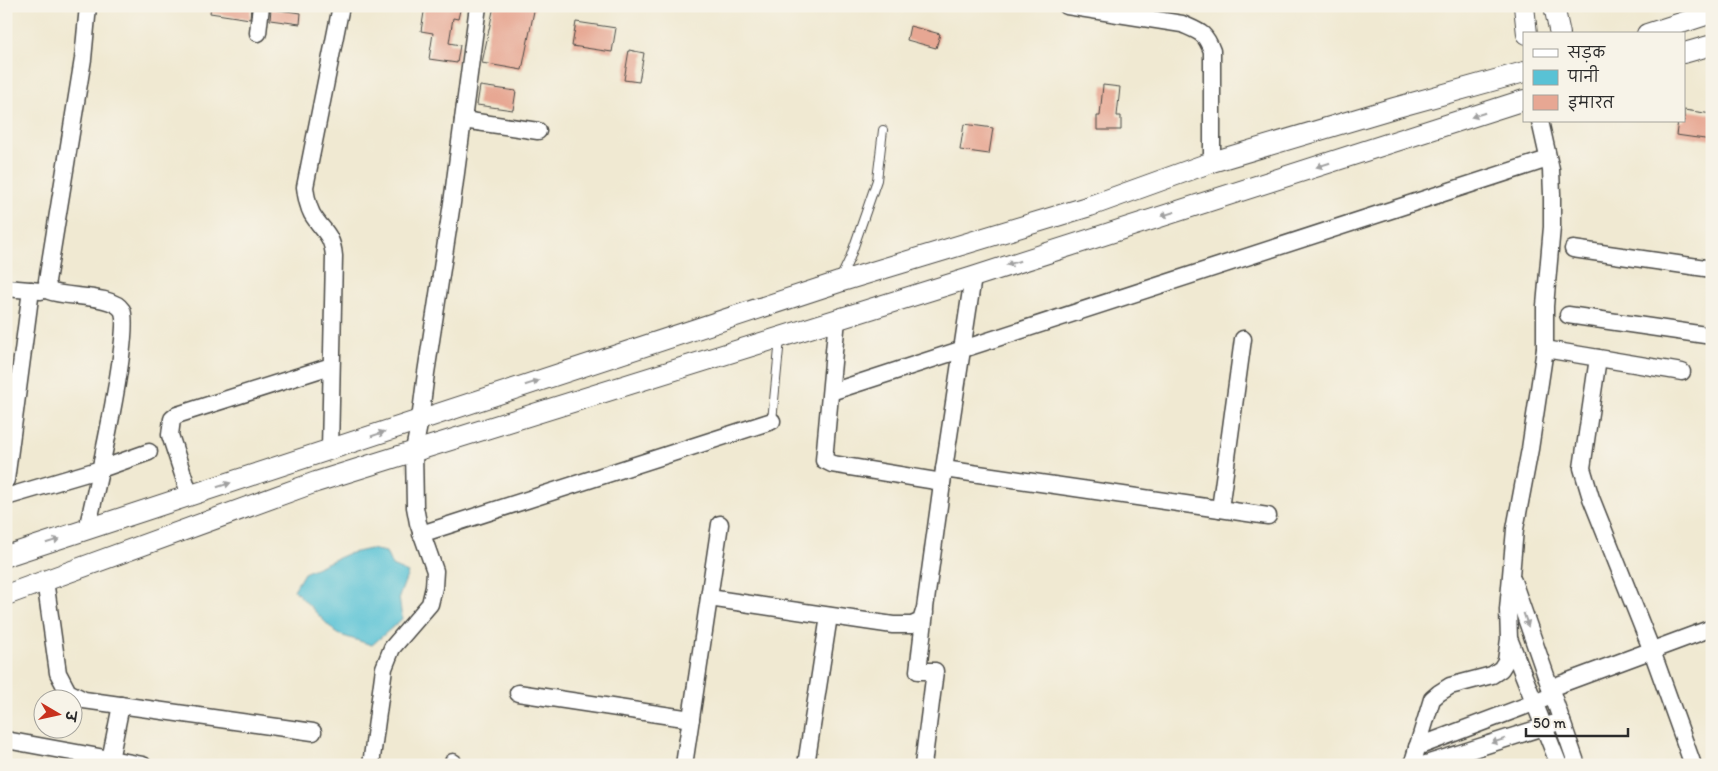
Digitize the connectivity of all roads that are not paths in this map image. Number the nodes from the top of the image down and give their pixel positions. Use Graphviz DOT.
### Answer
graph roads {
  1 [pos="88,6"];
  2 [pos="261,6"];
  3 [pos="341,6"];
  4 [pos="478,6"];
  5 [pos="1067,6"];
  6 [pos="1524,6"];
  7 [pos="1554,6"];
  8 [pos="1139,12"];
  9 [pos="1712,13"];
  10 [pos="1527,32"];
  11 [pos="1560,32"];
  12 [pos="1653,32"];
  13 [pos="258,33"];
  14 [pos="1712,45"];
  15 [pos="1686,52"];
  16 [pos="1523,72"];
  17 [pos="1523,100"];
  18 [pos="1394,108"];
  19 [pos="463,120"];
  20 [pos="1540,122"];
  21 [pos="883,130"];
  22 [pos="538,131"];
  23 [pos="1402,139"];
  24 [pos="1548,159"];
  25 [pos="1212,162"];
  26 [pos="1574,249"];
  27 [pos="1712,269"];
  28 [pos="973,277"];
  29 [pos="839,282"];
  30 [pos="6,288"];
  31 [pos="32,290"];
  32 [pos="49,291"];
  33 [pos="1568,315"];
  34 [pos="838,319"];
  35 [pos="1712,336"];
  36 [pos="780,337"];
  37 [pos="1243,339"];
  38 [pos="962,348"];
  39 [pos="1545,349"];
  40 [pos="1598,358"];
  41 [pos="331,366"];
  42 [pos="1682,372"];
  43 [pos="831,392"];
  44 [pos="420,420"];
  45 [pos="772,421"];
  46 [pos="330,450"];
  47 [pos="414,450"];
  48 [pos="149,452"];
  49 [pos="101,469"];
  50 [pos="943,476"];
  51 [pos="6,480"];
  52 [pos="190,496"];
  53 [pos="6,497"];
  54 [pos="1220,509"];
  55 [pos="1268,516"];
  56 [pos="720,524"];
  57 [pos="87,529"];
  58 [pos="421,534"];
  59 [pos="6,556"];
  60 [pos="1510,574"];
  61 [pos="45,580"];
  62 [pos="6,595"];
  63 [pos="709,598"];
  64 [pos="926,608"];
  65 [pos="829,616"];
  66 [pos="1712,628"];
  67 [pos="1509,638"];
  68 [pos="1652,651"];
  69 [pos="1551,692"];
  70 [pos="518,693"];
  71 [pos="1535,703"];
  72 [pos="121,705"];
  73 [pos="691,719"];
  74 [pos="1562,722"];
  75 [pos="1544,726"];
  76 [pos="313,732"];
  77 [pos="6,740"];
  78 [pos="1417,747"];
  79 [pos="110,762"];
  80 [pos="143,765"];
  81 [pos="371,765"];
  82 [pos="684,765"];
  83 [pos="806,765"];
  84 [pos="923,765"];
  85 [pos="1412,765"];
  86 [pos="1423,765"];
  87 [pos="1559,765"];
  88 [pos="1577,765"];
  89 [pos="1692,765"];
  1 -- 32 [label="street"];
  2 -- 13 [label="street"];
  3 -- 41 [label="street"];
  4 -- 19 [label="street"];
  5 -- 8 [label="street"];
  6 -- 10 [label="street"];
  7 -- 11 [label="street"];
  8 -- 25 [label="street"];
  9 -- 12 [label="street"];
  14 -- 15 [label="street"];
  16 -- 18 [label="street"];
  17 -- 23 [label="street, one-way"];
  18 -- 23 [label="street"];
  18 -- 25 [label="street"];
  19 -- 22 [label="street"];
  19 -- 44 [label="street"];
  20 -- 24 [label="street"];
  21 -- 29 [label="lane"];
  23 -- 28 [label="street, one-way"];
  24 -- 38 [label="street"];
  24 -- 39 [label="street"];
  25 -- 29 [label="street"];
  26 -- 27 [label="street"];
  28 -- 34 [label="street"];
  28 -- 38 [label="street"];
  44 -- 29 [label="street, one-way"];
  30 -- 31 [label="street"];
  31 -- 32 [label="street"];
  31 -- 51 [label="street"];
  32 -- 49 [label="street"];
  33 -- 35 [label="street"];
  34 -- 36 [label="street"];
  34 -- 43 [label="street"];
  36 -- 45 [label="lane"];
  36 -- 47 [label="street"];
  37 -- 54 [label="street"];
  38 -- 43 [label="street"];
  38 -- 50 [label="street"];
  39 -- 40 [label="street"];
  39 -- 60 [label="street"];
  40 -- 42 [label="street"];
  40 -- 68 [label="street"];
  41 -- 46 [label="street"];
  41 -- 52 [label="street"];
  43 -- 50 [label="street"];
  46 -- 44 [label="street, one-way"];
  44 -- 47 [label="street"];
  45 -- 58 [label="street"];
  52 -- 46 [label="street, one-way"];
  47 -- 58 [label="street"];
  47 -- 61 [label="street"];
  48 -- 49 [label="street"];
  49 -- 53 [label="street"];
  49 -- 57 [label="street"];
  50 -- 54 [label="street"];
  50 -- 64 [label="street"];
  52 -- 57 [label="street"];
  54 -- 55 [label="street"];
  56 -- 63 [label="street"];
  59 -- 57 [label="street, one-way"];
  58 -- 81 [label="street"];
  60 -- 67 [label="street"];
  60 -- 69 [label="street, one-way"];
  61 -- 62 [label="street"];
  61 -- 72 [label="street"];
  63 -- 65 [label="street"];
  63 -- 73 [label="street"];
  64 -- 65 [label="street"];
  64 -- 84 [label="street"];
  65 -- 83 [label="street"];
  66 -- 68 [label="street"];
  67 -- 71 [label="street"];
  67 -- 78 [label="street"];
  68 -- 69 [label="street"];
  68 -- 89 [label="street"];
  69 -- 71 [label="street"];
  69 -- 74 [label="street"];
  70 -- 73 [label="street"];
  71 -- 75 [label="street"];
  71 -- 78 [label="street"];
  72 -- 76 [label="street"];
  72 -- 79 [label="street"];
  73 -- 82 [label="street"];
  74 -- 75 [label="street"];
  74 -- 88 [label="street"];
  75 -- 86 [label="street, one-way"];
  75 -- 87 [label="street"];
  77 -- 79 [label="street"];
  78 -- 85 [label="street"];
  79 -- 80 [label="street"];
}
